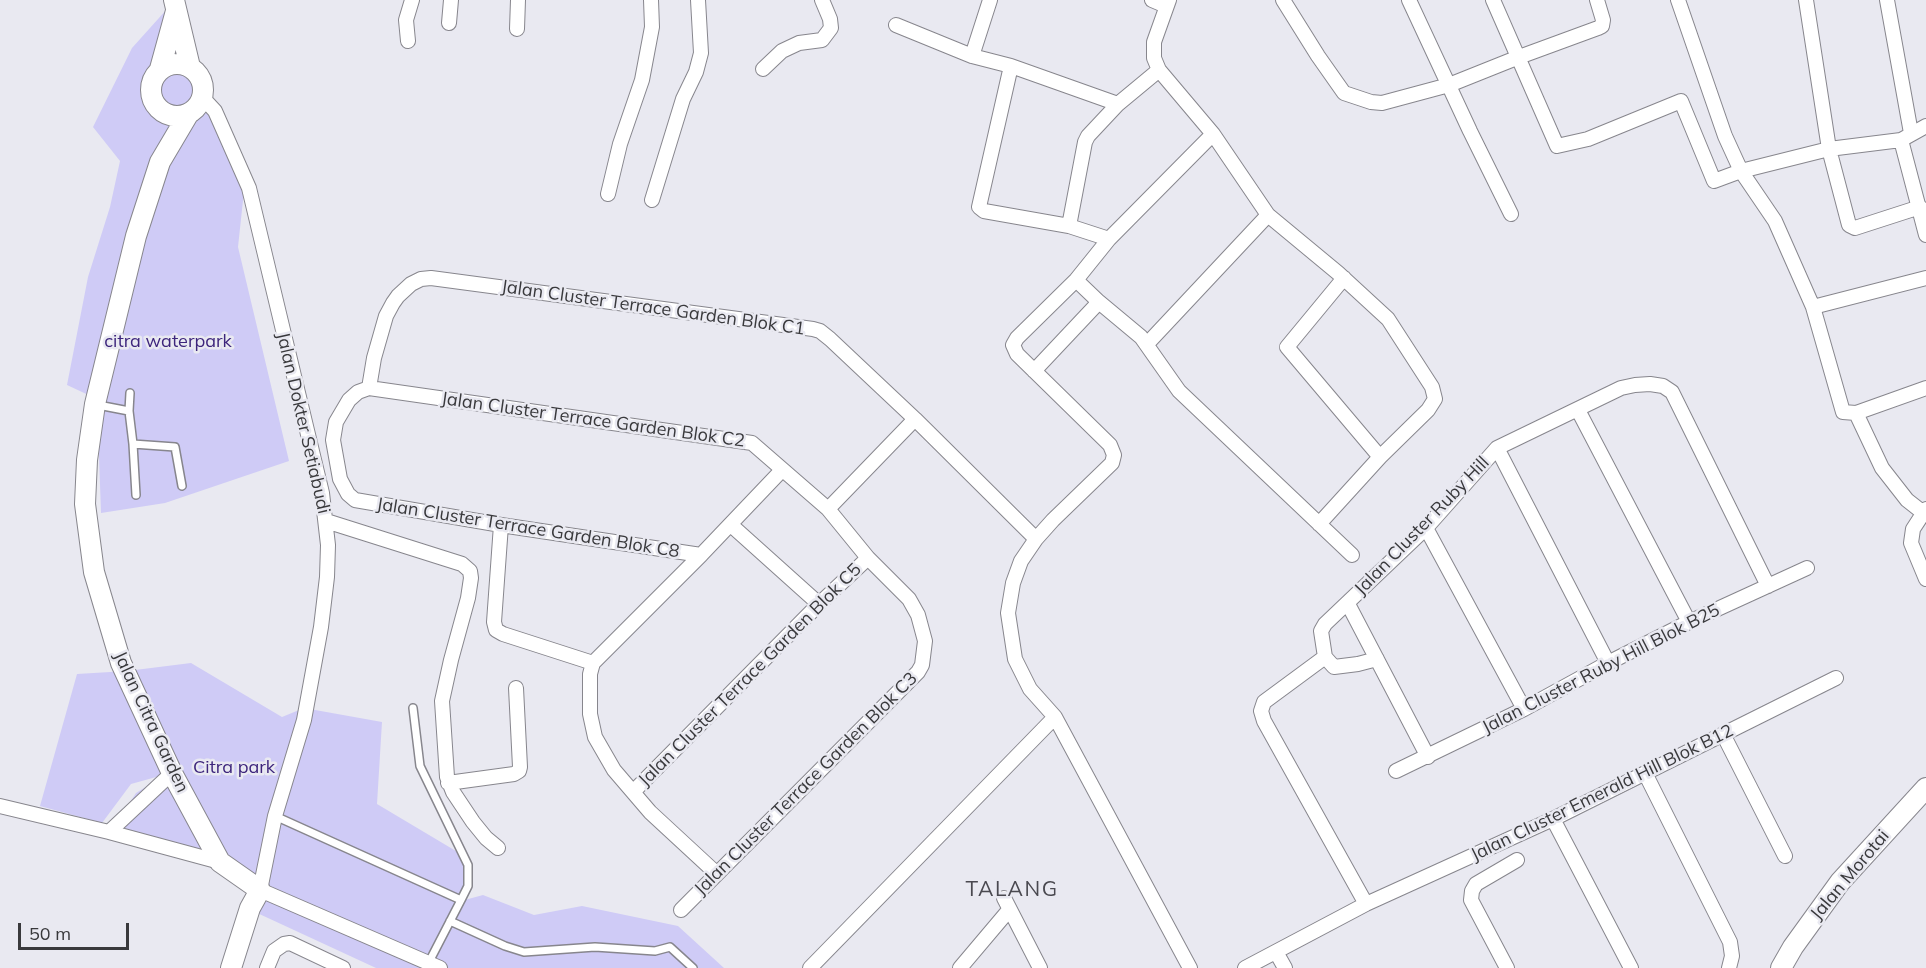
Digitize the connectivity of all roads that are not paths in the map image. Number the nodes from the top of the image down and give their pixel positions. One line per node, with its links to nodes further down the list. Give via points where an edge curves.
1 (412, 0): 22 (street, via 406,20)
2 (451, 0): 19 (street)
3 (518, 0): 21 (street)
4 (651, 0): 41 (street, via 652,27 642,80)
5 (698, 0): 42 (street, via 701,54)
6 (822, 0): 28 (street, via 831,28 822,40 799,43 782,51)
7 (990, 0): 23 (street)
8 (1152, 0): 18 (street)
9 (1283, 0): 30 (street, via 1346,94 1387,103)
10 (1409, 0): 30 (street)
11 (1493, 0): 24 (street)
12 (1613, 0): 16 (street)
13 (1678, 0): 40 (street)
14 (1806, 0): 38 (street)
15 (1887, 0): 37 (street)
16 (1598, 2): 24 (street, via 1603,20 1600,27)
17 (175, 3): 26 (street); 27 (street)
18 (1167, 3): 29 (street, via 1154,42)
19 (449, 23)
20 (896, 25): 23 (street)
21 (517, 29)
22 (408, 41)
23 (972, 56): 25 (street)
24 (1519, 57): 30 (street); 40 (street, via 1557,146 1588,139 1681,101 1714,181)
25 (1011, 66): 32 (street); 46 (street, via 979,204 984,211)
26 (190, 67): 27 (street, via 174,63); 31 (street, via 200,78)
27 (160, 69): 33 (street, via 151,82 151,90)
28 (763, 69)
29 (1159, 70): 32 (street); 36 (street)
30 (1449, 85): 44 (street)
31 (202, 97): 34 (street); 72 (street, Jalan Dokter Setiabudi, via 215,111 249,188)
32 (1118, 104): 46 (street, via 1085,142)
33 (161, 111): 34 (street, via 175,116); 39 (street, Jalan Citra Garden)
34 (189, 113): 39 (street, Jalan Citra Garden)
35 (1926, 126): 37 (street)
36 (1213, 134): 45 (street); 48 (street)
37 (1906, 136): 38 (street); 43 (street)
38 (1829, 149): 40 (street); 43 (street, via 1850,227)
39 (160, 162): 59 (street, Jalan Citra Garden, via 136,236)
40 (1741, 171): 53 (street, via 1775,221)
41 (608, 195)
42 (652, 200)
43 (1920, 207): 47 (street)
44 (1511, 214)
45 (1268, 215): 49 (street); 54 (street)
46 (1069, 226): 48 (street)
47 (1926, 235)
48 (1109, 239): 51 (street)
49 (1344, 278): 66 (street, via 1287,347); 66 (street, via 1388,319 1432,387 1435,399)
50 (1926, 278): 53 (street)
51 (1076, 279): 52 (street); 55 (street, via 1014,342 1015,351)
52 (1098, 302): 54 (street); 55 (street)
53 (1813, 307): 62 (street, via 1842,410 1846,414)
54 (1147, 344): 73 (street, via 1179,391)
55 (1034, 371): 77 (street, via 1110,445 1114,455 1112,463)
56 (369, 388): 63 (street, Jalan Cluster Terrace Garden Blok C1, via 386,316 393,303 411,284 431,278 820,331); 67 (street, Jalan Cluster Terrace Garden Blok C2, via 747,441 758,446); 74 (street, Jalan Cluster Terrace Garden Blok C8, via 349,400 336,422 333,440 340,479 348,494 355,500)
57 (1926, 388): 62 (street)
58 (130, 393): 61 (lane)
59 (95, 404): 61 (lane); 99 (street, Jalan Citra Garden, via 85,504 94,572 121,663)
60 (1578, 410): 65 (street, Jalan Cluster Ruby Hill); 83 (street, Jalan Cluster Ruby Hill, via 1621,388 1650,384 1672,392); 86 (street)
61 (129, 411): 64 (lane)
62 (1856, 413): 71 (street, via 1882,468 1907,500)
63 (915, 419): 70 (street); 77 (street, Jalan Cluster Terrace Garden Blok C1)
64 (134, 444): 68 (lane, via 175,447); 69 (lane)
65 (1497, 448): 76 (street, Jalan Cluster Ruby Hill); 90 (street)
66 (1380, 458): 73 (street)
67 (782, 470): 70 (street, Jalan Cluster Terrace Garden Blok C2); 75 (street)
68 (182, 486)
69 (136, 495)
70 (828, 509): 80 (street, Jalan Cluster Terrace Garden Blok C3)
71 (1925, 512): 82 (street, via 1913,529 1911,543)
72 (326, 521): 101 (street, via 462,564 470,571 468,598 442,701); 105 (street, Jalan Dokter Setiabudi, via 327,577 321,627 304,720)
73 (1319, 524): 79 (street)
74 (501, 525): 78 (street, Jalan Cluster Terrace Garden Blok C8); 89 (street, via 496,630)
75 (731, 525): 78 (street); 84 (street)
76 (1426, 528): 85 (street, Jalan Cluster Ruby Hill); 94 (street)
77 (1036, 539): 95 (street, via 1012,583 1008,612 1020,672)
78 (701, 555): 89 (street)
79 (1352, 555)
80 (868, 558): 84 (street, Jalan Cluster Terrace Garden Blok C5); 112 (street, Jalan Cluster Terrace Garden Blok C3, via 915,608 925,641 922,665)
81 (1807, 568): 83 (street, Jalan Cluster Ruby Hill Blok B25)
82 (1926, 579)
83 (1768, 585): 86 (street, Jalan Cluster Ruby Hill Blok B25)
84 (819, 603): 103 (street, Jalan Cluster Terrace Garden Blok C5)
85 (1348, 604): 87 (street, Jalan Cluster Ruby Hill, via 1321,631); 88 (street)
86 (1689, 622): 90 (street, Jalan Cluster Ruby Hill Blok B25)
87 (1325, 657): 88 (street, via 1337,667); 115 (street, via 1264,702 1261,711)
88 (1377, 659): 97 (street)
89 (593, 663): 103 (street, via 590,714 596,737 614,770)
90 (1608, 663): 94 (street, Jalan Cluster Ruby Hill Blok B25)
91 (1836, 678): 96 (street, Jalan Cluster Emerald Hill Blok B12)
92 (516, 688): 101 (street, via 519,771)
93 (413, 708): 114 (lane, via 420,766 468,865 468,886)
94 (1524, 709): 97 (street, Jalan Cluster Ruby Hill Blok B25)
95 (1055, 717): 124 (street); 127 (street)
96 (1723, 734): 100 (street, Jalan Cluster Emerald Hill Blok B12); 109 (street)
97 (1428, 757): 98 (street, Jalan Cluster Ruby Hill Blok B25)
98 (1396, 771)
99 (172, 773): 107 (street); 111 (street, Jalan Citra Garden)
100 (1645, 773): 106 (street, Jalan Cluster Emerald Hill Blok B12); 132 (street, via 1730,942)
101 (448, 783): 108 (street, via 473,822)
102 (1926, 788): 133 (street, Jalan Morotai, via 1840,882)
103 (633, 792): 112 (street)
104 (0, 806): 107 (street)
105 (275, 816): 113 (street, Jalan Dokter Setiabudi); 114 (lane)
106 (1553, 819): 115 (street, Jalan Cluster Emerald Hill Blok B12); 131 (street)
107 (109, 832): 111 (street)
108 (498, 848)
109 (1785, 856)
110 (1517, 860): 130 (street, via 1476,884 1471,900)
111 (220, 862): 113 (street, Jalan Citra Garden)
112 (716, 873): 116 (street, Jalan Cluster Terrace Garden Blok C3)
113 (260, 890): 119 (street, Jalan Citra Garden); 120 (street, Jalan Dokter Setiabudi)
114 (461, 900): 117 (lane)
115 (1366, 904): 118 (street, Jalan Cluster Emerald Hill Blok B12)
116 (681, 910)
117 (450, 921): 119 (lane); 123 (lane, via 524,952 595,947 655,951 670,947)
118 (1276, 952): 128 (street, Jalan Cluster Emerald Hill Blok B12); 129 (street)
119 (434, 965)
120 (231, 968)
121 (267, 968): 122 (street, via 274,951 290,943)
122 (343, 968)
123 (693, 968)
124 (810, 968)
125 (960, 968): 126 (street, via 1007,904)
126 (1040, 968)
127 (1190, 968)
128 (1245, 968)
129 (1285, 968)
130 (1507, 968)
131 (1631, 968)
132 (1730, 968)
133 (1781, 968)

